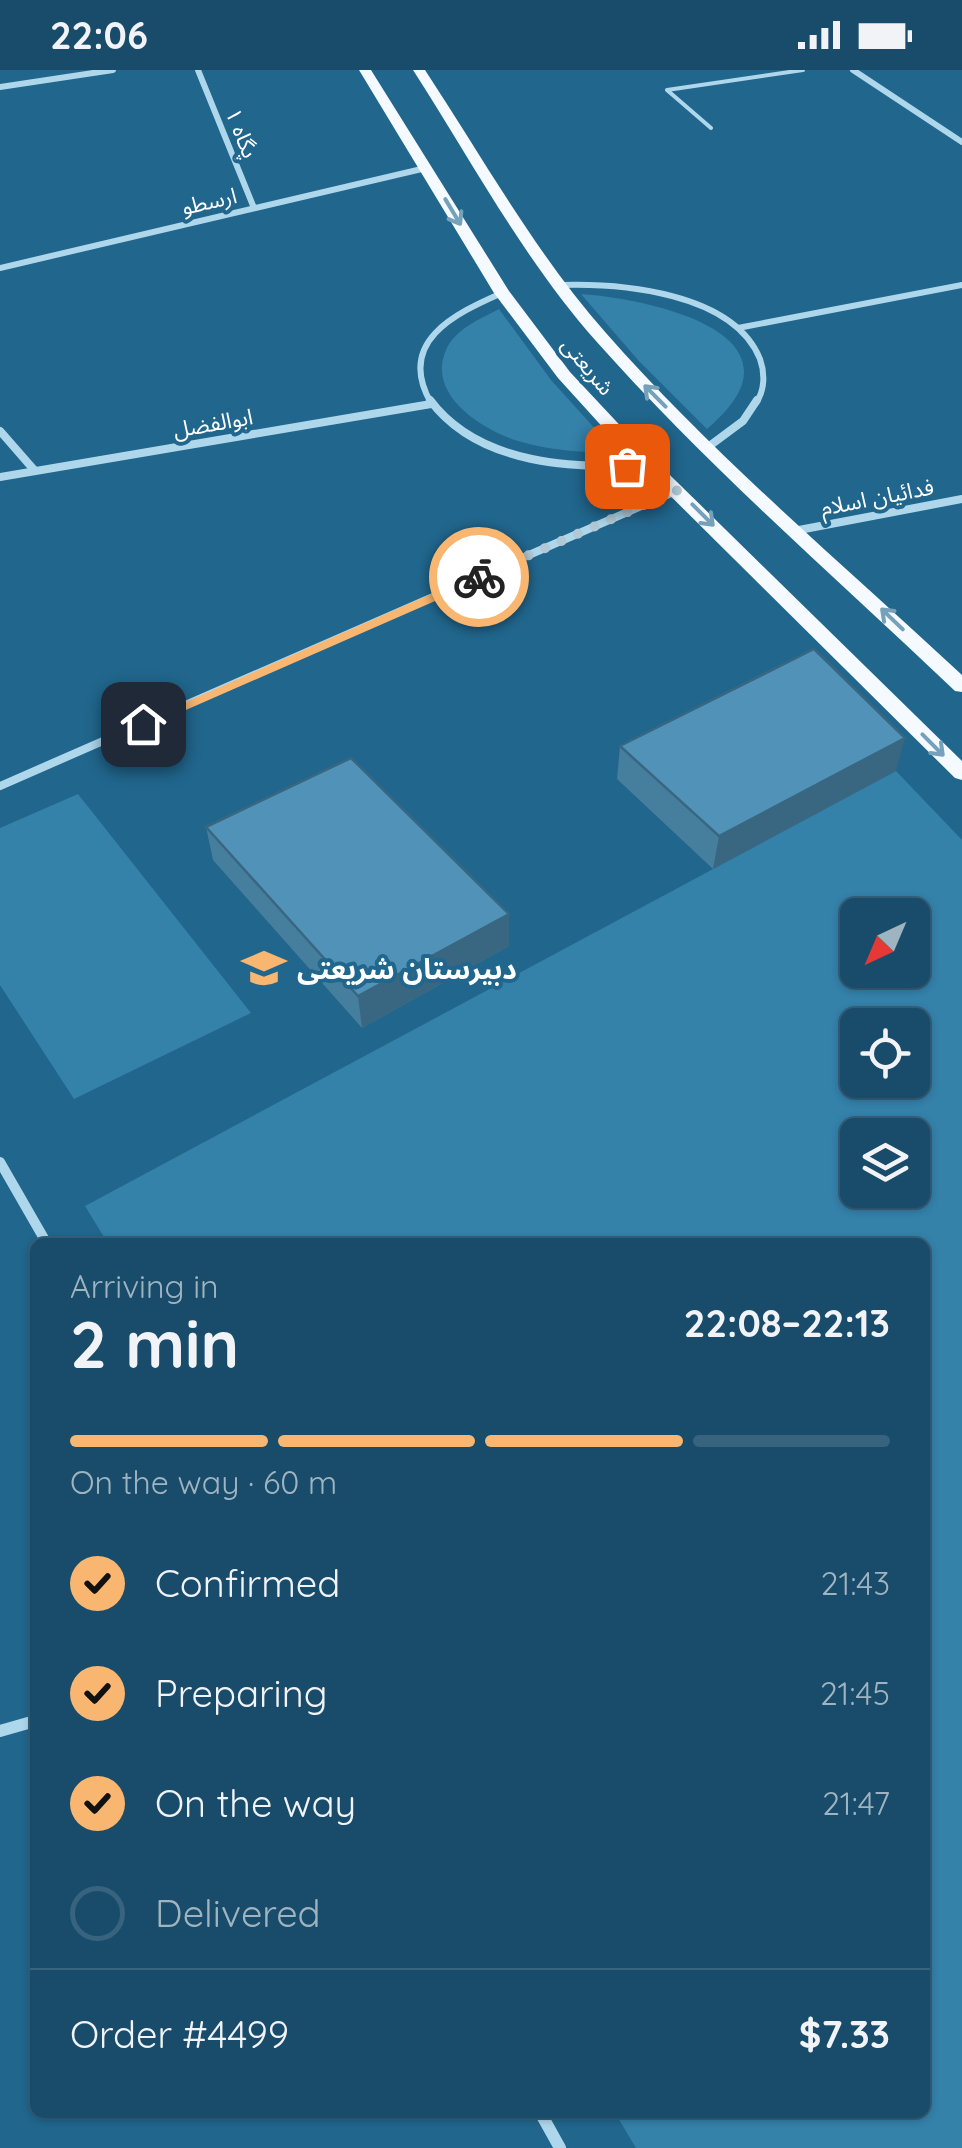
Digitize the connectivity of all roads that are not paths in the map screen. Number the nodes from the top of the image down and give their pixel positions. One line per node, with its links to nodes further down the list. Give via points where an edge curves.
1 (114, 70): 7 (street)
2 (198, 70): 11 (street, پگاه ۱)
3 (365, 70): 10 (main road, شریعتی)
4 (419, 70): 13 (main road, شریعتی)
5 (803, 70): 8 (lane, via 667,90)
6 (853, 70): 9 (street)
7 (0, 87)
8 (712, 128)
9 (962, 142)
10 (426, 168): 11 (street, ارسطو); 15 (main road, شریعتی, one-way to 15)
11 (254, 208): 12 (street, ارسطو)
12 (0, 268)
13 (559, 284): 16 (street, via 643,288 680,298); 19 (main road, شریعتی, one-way to 13, via 625,364)
14 (962, 285): 16 (street)
15 (502, 293): 17 (street, via 441,326 426,344 421,363); 20 (main road, شریعتی, via 564,376)
16 (738, 328): 19 (street, via 766,371 764,396 752,415)
17 (431, 404): 20 (street, via 472,437 530,459); 21 (street, ابوالفضل)
18 (0, 431): 21 (street)
19 (708, 447): 25 (main road, شریعتی)
20 (650, 465): 23 (main road, شریعتی)
21 (35, 471): 22 (street, ابوالفضل)
22 (0, 477)
23 (678, 490): 27 (main road, شریعتی, one-way to 27); 28 (street)
24 (962, 498): 25 (street, فدائیان اسلام)
25 (799, 530): 26 (main road, شریعتی, one-way to 25)
26 (962, 686)
27 (962, 773)
28 (0, 786)
29 (0, 1162): 30 (street)
30 (44, 1238)
31 (30, 1722): 32 (street)
32 (0, 1731)
33 (543, 2118): 34 (street)
34 (560, 2148)

